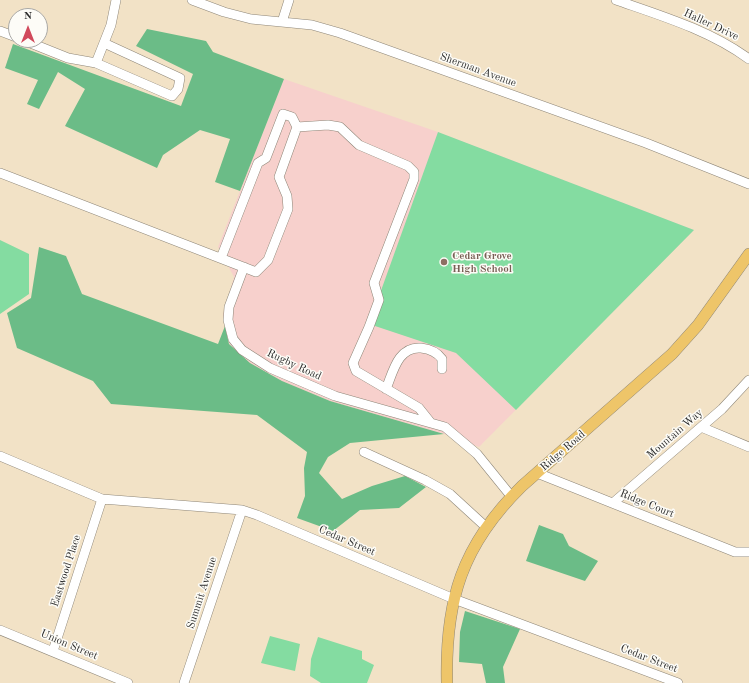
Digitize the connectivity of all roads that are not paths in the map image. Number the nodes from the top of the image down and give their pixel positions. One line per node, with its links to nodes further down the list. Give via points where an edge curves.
1 (116, 0): 6 (street)
2 (192, 0): 5 (street, Sherman Avenue, via 251,19)
3 (289, 0): 5 (street)
4 (616, 0): 8 (street, Haller Drive, via 704,32)
5 (282, 22): 12 (street, Sherman Avenue, via 312,25 340,33)
6 (104, 43): 9 (street); 9 (street, via 180,78 178,89 172,96)
7 (43, 48): 9 (street, via 68,58)
8 (749, 58)
9 (96, 63)
10 (297, 127): 14 (street, via 292,117 283,114 266,158 258,162); 15 (street, via 279,177 287,196 288,209 268,260 256,272); 18 (street, via 340,127 359,145 408,166 414,172 414,179 374,283 379,300 353,363 356,372)
11 (0, 173): 14 (street)
12 (749, 184)
13 (749, 254): 24 (main road, Ridge Road, via 698,325 672,354)
14 (221, 258): 15 (street)
15 (244, 267): 19 (street, Rugby Road, via 229,307 228,320 233,339 242,350 270,368 335,396)
16 (442, 369): 18 (street, via 439,354 426,348 412,348 398,359)
17 (749, 380): 20 (street, Mountain Way, via 736,396)
18 (386, 389): 19 (street, via 419,408)
19 (431, 423): 25 (street, Rugby Road, via 445,427 477,454)
20 (701, 427): 21 (street); 27 (street, Mountain Way)
21 (749, 447)
22 (364, 452): 29 (street, via 426,480 450,494)
23 (0, 456): 26 (street, Cedar Street)
24 (537, 473): 25 (main road, Ridge Road); 27 (street, Ridge Court)
25 (512, 496): 29 (main road, Ridge Road)
26 (102, 499): 28 (street, Cedar Street); 33 (street, Eastwood Place)
27 (613, 503): 30 (street, Ridge Court, via 735,552)
28 (242, 510): 31 (street, Cedar Street); 35 (street, Summit Avenue)
29 (486, 528): 31 (main road, Ridge Road, via 467,562)
30 (749, 552)
31 (454, 599): 36 (main road, Ridge Road, via 447,641); 37 (street, Cedar Street)
32 (0, 630): 33 (street, Union Street)
33 (53, 651): 34 (street, Union Street)
34 (128, 683)
35 (184, 683)
36 (447, 683)
37 (678, 683)

